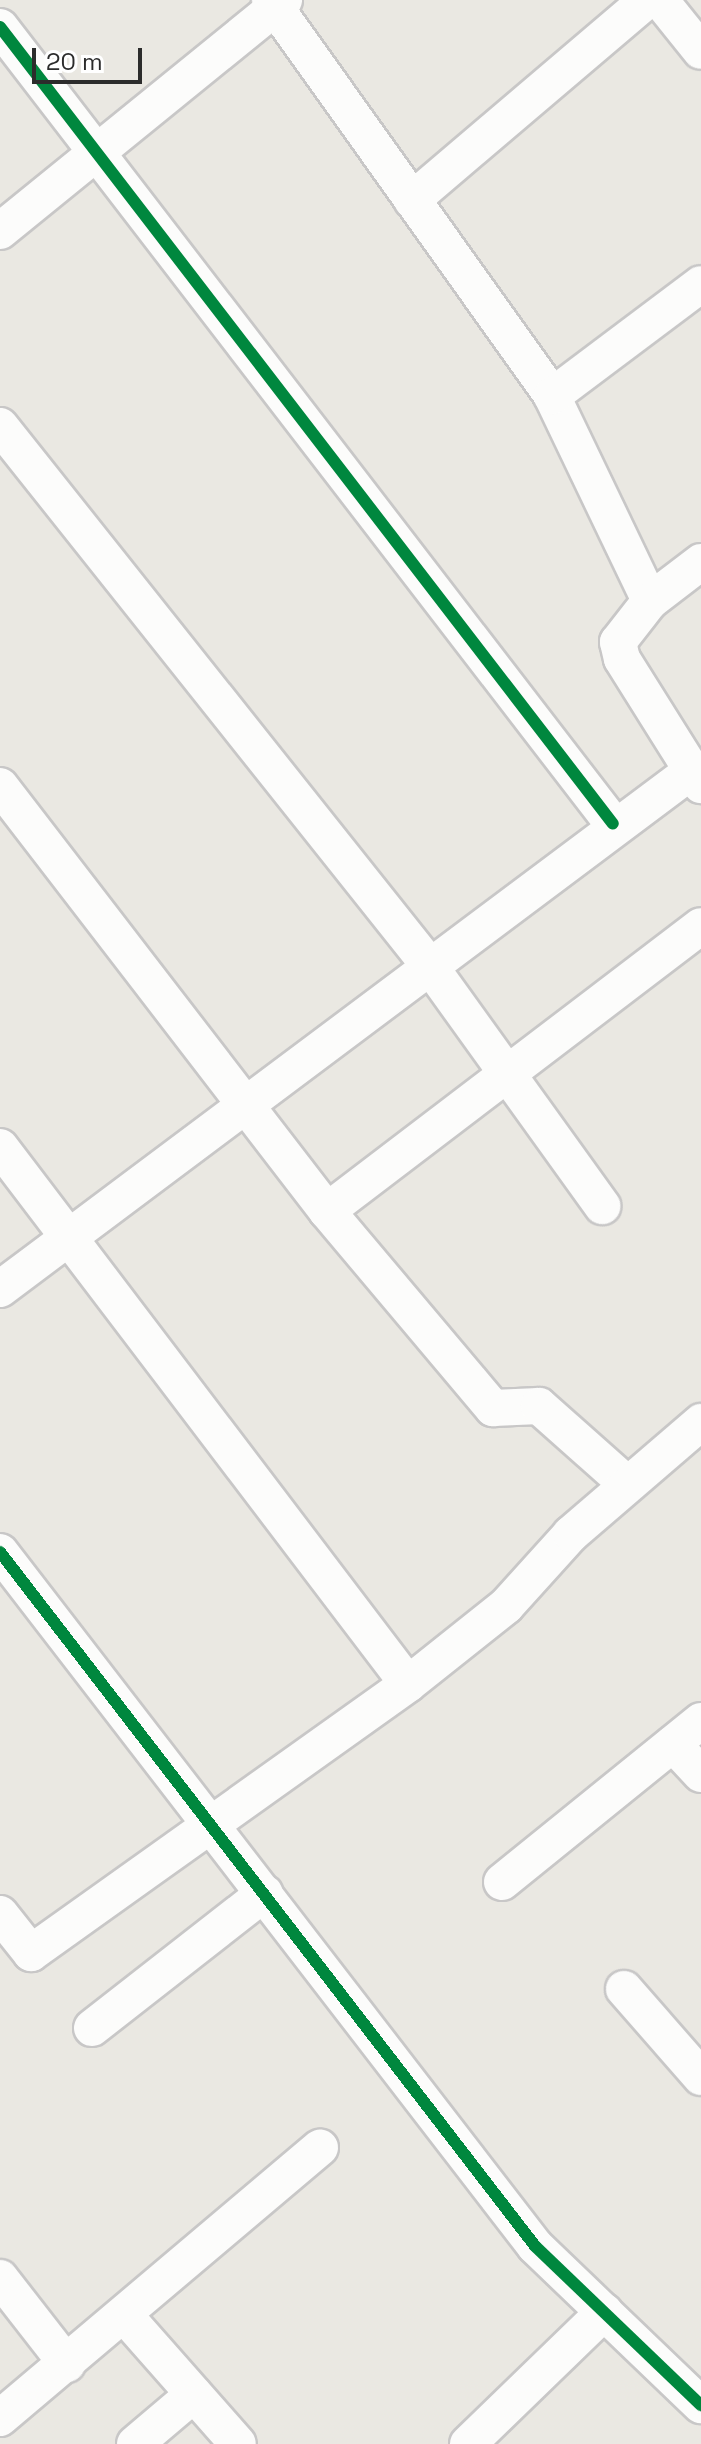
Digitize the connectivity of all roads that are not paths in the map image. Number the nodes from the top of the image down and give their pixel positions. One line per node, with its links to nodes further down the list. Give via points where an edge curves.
1 (647, 0): 7 (street)
2 (660, 0): 5 (street)
3 (276, 2): 6 (street); 7 (street)
4 (0, 27): 6 (street)
5 (701, 51)
6 (93, 155): 8 (street); 16 (street)
7 (412, 200): 10 (street)
8 (0, 231)
9 (701, 284): 10 (street)
10 (552, 396): 13 (street)
11 (0, 426): 18 (street)
12 (701, 562): 13 (street)
13 (650, 601): 14 (street, via 618,642 622,659)
14 (697, 778): 16 (street)
15 (0, 786): 20 (street)
16 (613, 824): 18 (street)
17 (701, 926): 19 (street)
18 (432, 969): 19 (street); 20 (street)
19 (508, 1075): 22 (street); 23 (street)
20 (244, 1105): 23 (street); 24 (street)
21 (0, 1147): 24 (street)
22 (602, 1206)
23 (327, 1211): 27 (street, via 493,1408 539,1406)
24 (69, 1233): 25 (street); 29 (street)
25 (0, 1289)
26 (701, 1422): 27 (street)
27 (627, 1484): 29 (street, via 506,1606)
28 (0, 1552): 33 (street)
29 (408, 1684): 33 (street)
30 (701, 1721): 31 (street)
31 (673, 1744): 32 (street); 34 (street)
32 (701, 1774)
33 (212, 1823): 35 (street); 36 (street, via 31,1953)
34 (502, 1882)
35 (265, 1893): 38 (street); 42 (street, via 535,2246)
36 (0, 1914)
37 (624, 1989): 39 (street)
38 (92, 2028)
39 (701, 2077)
40 (320, 2148): 43 (street)
41 (0, 2278): 44 (street)
42 (604, 2312): 46 (street); 50 (street)
43 (126, 2317): 44 (street); 45 (street)
44 (67, 2364): 47 (street)
45 (194, 2394): 48 (street); 49 (street)
46 (701, 2405)
47 (0, 2418)
48 (135, 2444)
49 (238, 2444)
50 (468, 2444)

